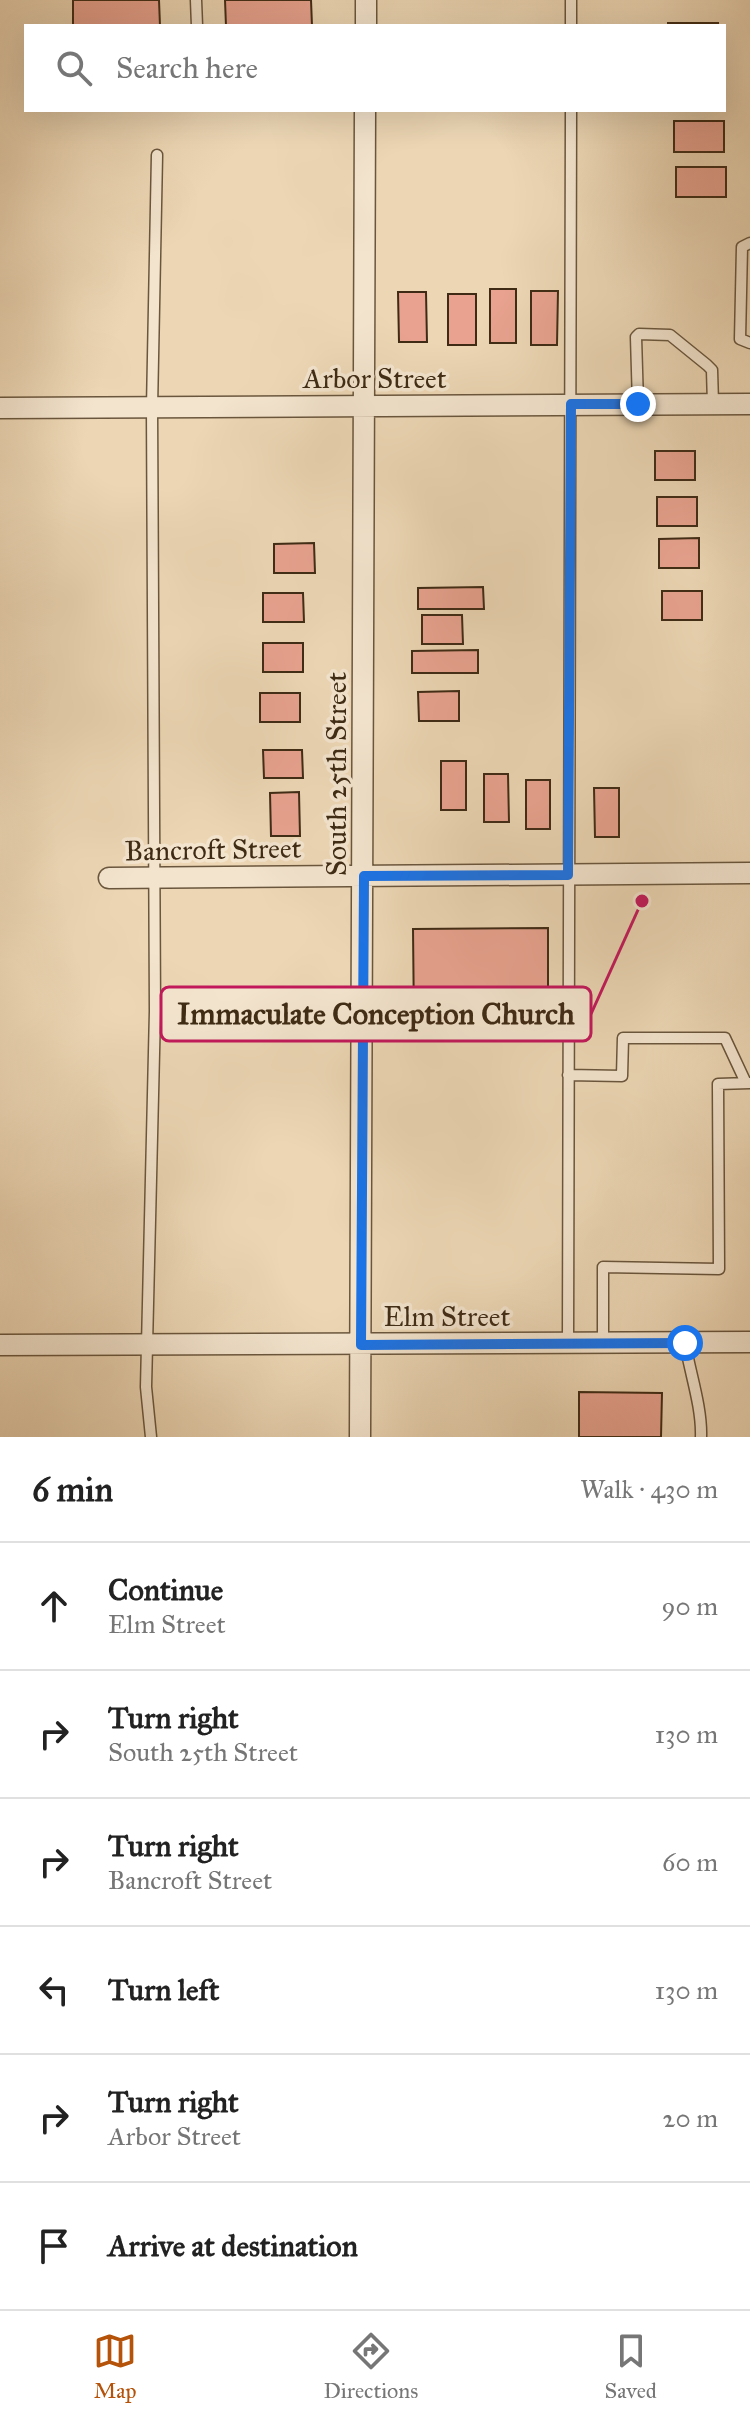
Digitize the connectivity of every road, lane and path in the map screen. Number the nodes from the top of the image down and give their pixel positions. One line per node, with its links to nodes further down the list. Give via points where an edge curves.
1 (196, 0): 4 (lane)
2 (366, 0): 5 (street)
3 (571, 0): 6 (lane)
4 (197, 24)
5 (366, 24)
6 (571, 24)
7 (365, 112): 16 (street, South 25th Street)
8 (571, 112): 12 (lane)
9 (157, 155): 18 (lane)
10 (750, 243): 11 (lane, via 742,247 740,339)
11 (750, 343)
12 (571, 404): 13 (street, Arbor Street); 16 (street, Arbor Street); 20 (lane)
13 (638, 404): 14 (street, Arbor Street); 14 (lane, via 639,334 670,335 707,365 712,370)
14 (713, 404): 15 (street, Arbor Street)
15 (750, 404)
16 (364, 405): 18 (street, Arbor Street); 21 (street, South 25th Street)
17 (0, 408): 18 (street, Arbor Street)
18 (152, 408): 23 (lane)
19 (750, 873): 20 (street, Bancroft Street)
20 (568, 875): 21 (street, Bancroft Street); 24 (lane)
21 (364, 876): 23 (street, Bancroft Street); 32 (street, South 25th Street)
22 (109, 878): 23 (street, Bancroft Street)
23 (152, 878): 31 (lane, via 155,1011)
24 (568, 1075): 25 (lane, via 622,1076 623,1038 725,1038); 27 (lane)
25 (748, 1083): 28 (lane, via 718,1084 719,1269 603,1267)
26 (750, 1342): 29 (street, Elm Street)
27 (568, 1343): 28 (street, Elm Street); 32 (street, Elm Street)
28 (603, 1343): 29 (street, Elm Street)
29 (685, 1343): 35 (lane, via 694,1399 702,1414)
30 (0, 1345): 31 (street, Elm Street)
31 (146, 1345): 32 (street, Elm Street); 33 (lane)
32 (361, 1345): 34 (street, South 25th Street)
33 (151, 1437)
34 (360, 1437)
35 (701, 1437)

